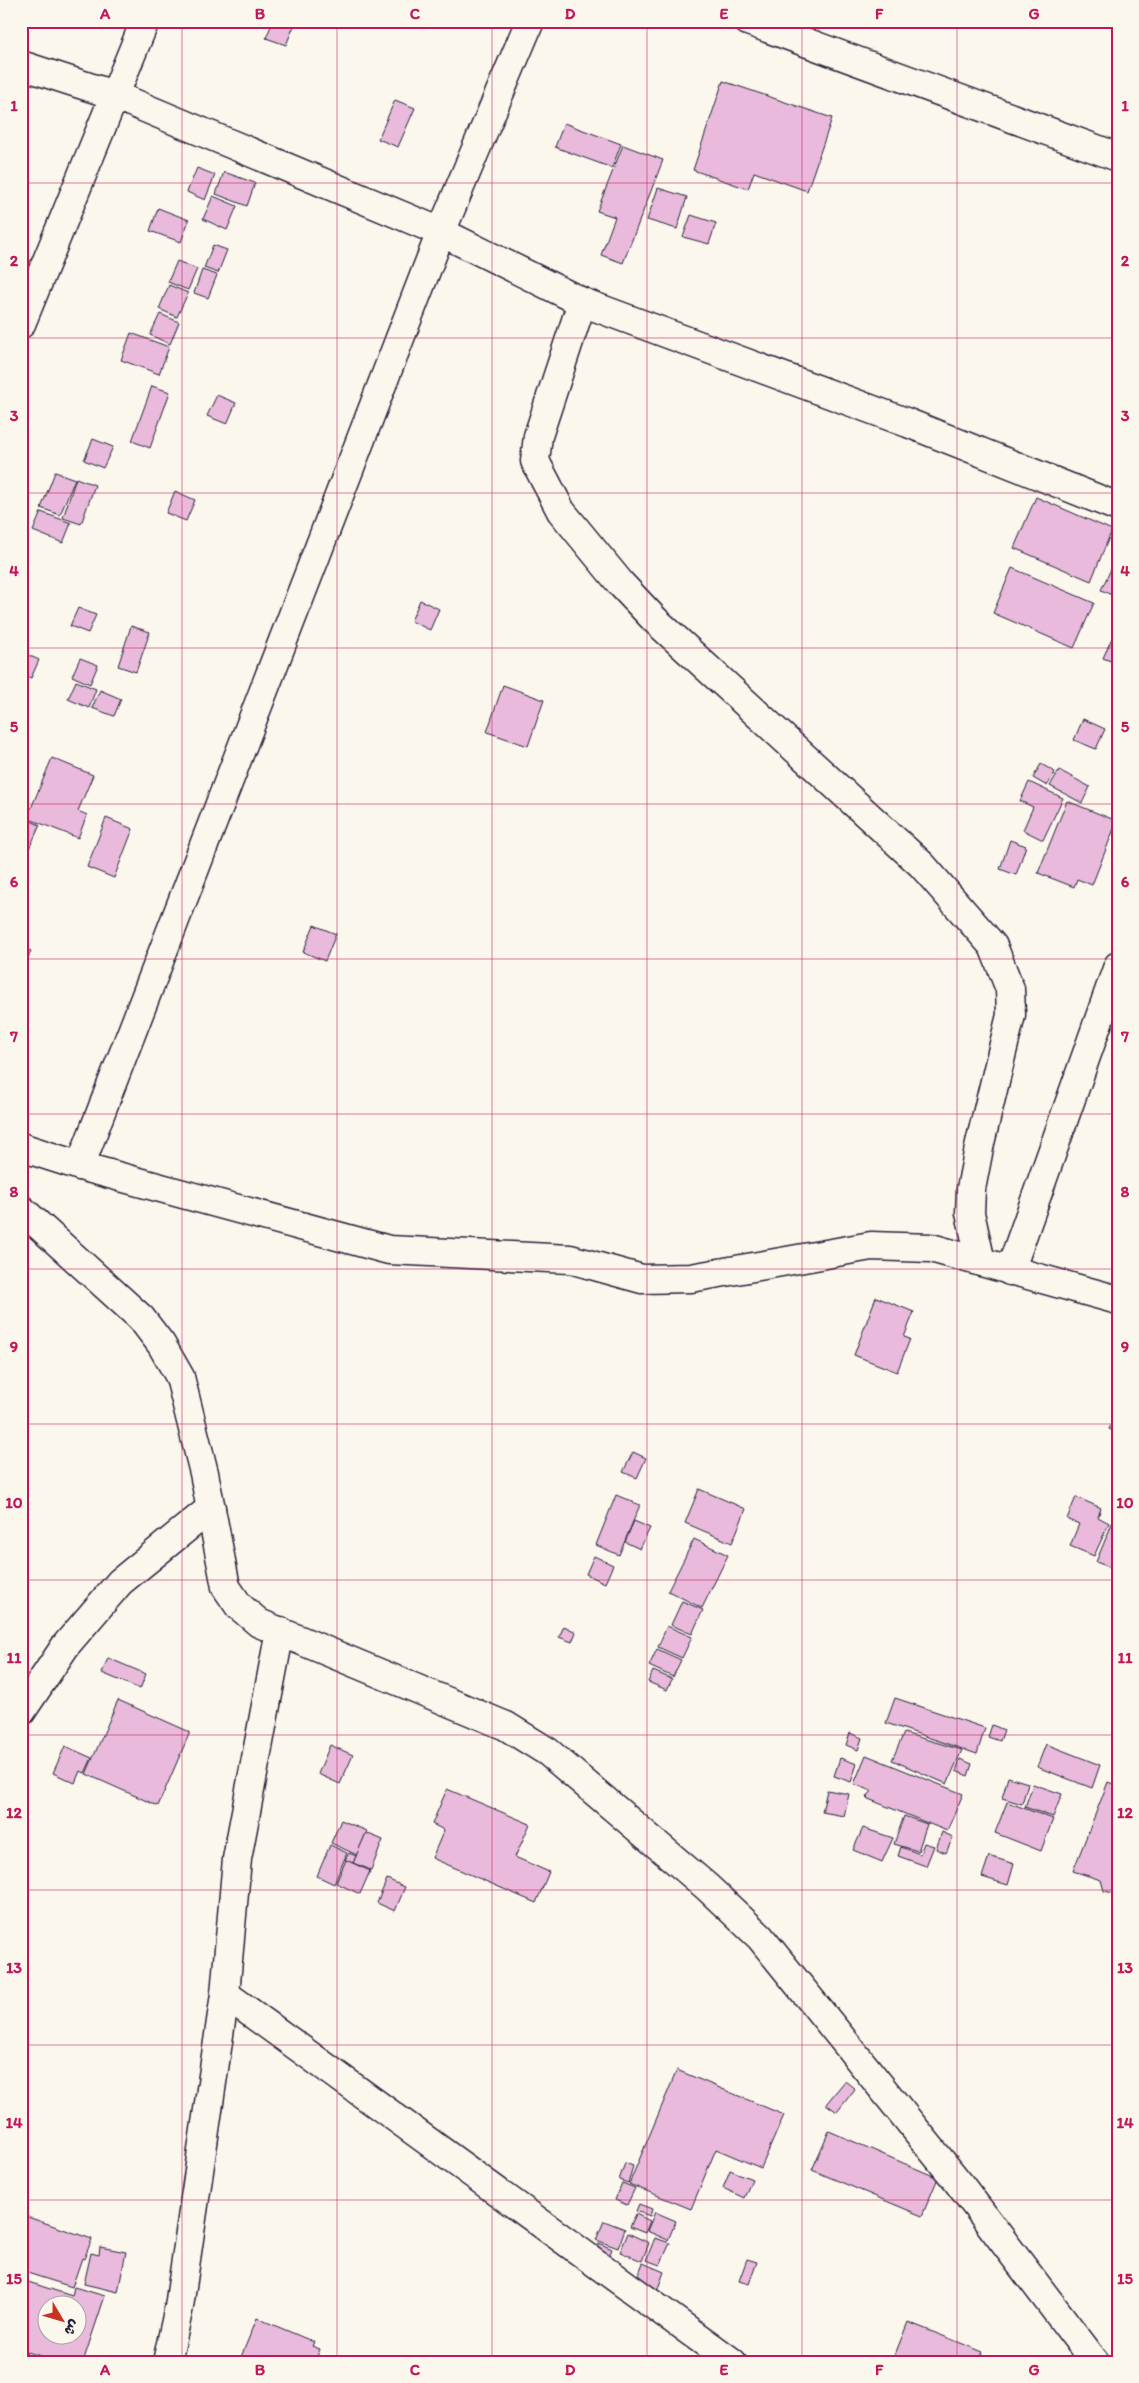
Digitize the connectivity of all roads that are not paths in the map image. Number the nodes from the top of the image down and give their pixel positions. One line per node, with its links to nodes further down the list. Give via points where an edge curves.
1 (145, 21): 5 (street)
2 (530, 21): 7 (street)
3 (748, 21): 6 (street)
4 (21, 65): 5 (street)
5 (114, 95): 7 (street); 9 (street)
6 (1118, 157)
7 (441, 232): 8 (street); 13 (street)
8 (582, 302): 10 (street, via 908,423); 15 (street, via 538,436 535,460 561,511 655,620 922,865 993,946 1010,989 1011,1015 971,1189 970,1213)
9 (21, 324)
10 (1118, 507)
11 (1118, 966): 16 (street)
12 (21, 1146): 13 (street)
13 (80, 1166): 15 (street, via 389,1250 570,1259 642,1278 691,1278 871,1246 931,1248)
14 (21, 1209): 20 (street, via 141,1318 161,1344 180,1377)
15 (981, 1262): 16 (street)
16 (1010, 1271): 17 (street)
17 (1086, 1290): 18 (street); 19 (street)
18 (1118, 1300)
19 (1118, 1317)
20 (211, 1508): 21 (street, via 226,1587 239,1606 259,1623); 22 (street, via 120,1582 66,1645)
21 (280, 1631): 23 (street, via 238,1859); 26 (street, via 506,1726 548,1752 708,1887 760,1938 958,2182)
22 (21, 1712)
23 (225, 1994): 24 (street, via 179,2307); 25 (street)
24 (167, 2362)
25 (732, 2362)
26 (1095, 2362)

